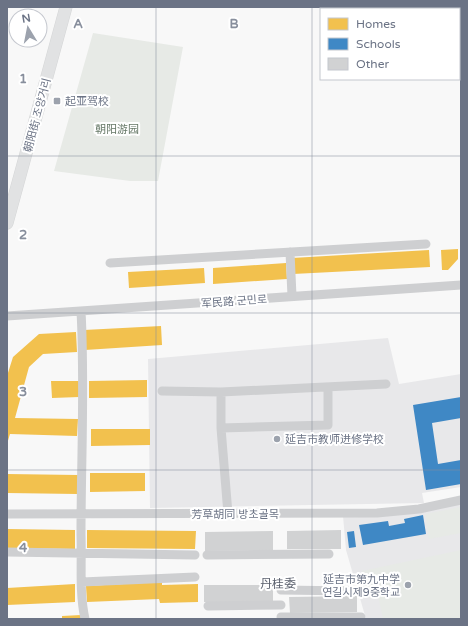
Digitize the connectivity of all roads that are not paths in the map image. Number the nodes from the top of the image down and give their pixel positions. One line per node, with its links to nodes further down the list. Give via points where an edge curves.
1 (66, 7): 2 (main road, 朝阳街 조양거리)
2 (7, 223)
3 (426, 244): 4 (street)
4 (290, 252): 5 (street); 7 (street)
5 (110, 263)
6 (461, 285): 7 (street, 军民路 군민로)
7 (292, 296): 8 (street, 军民路 군민로)
8 (81, 311): 9 (street, 军民路 군민로); 17 (street)
9 (7, 316)
10 (386, 384): 11 (street)
11 (328, 387): 13 (street); 14 (street, via 328,425)
12 (162, 391): 13 (street)
13 (221, 392): 14 (street)
14 (221, 428): 18 (street)
15 (461, 500): 18 (street, 芳草胡同 방초골목, via 418,509 377,513)
16 (7, 514): 17 (street, 芳草胡同 방초골목)
17 (81, 514): 18 (street, 芳草胡同 방초골목); 20 (street)
18 (228, 514)
19 (7, 552): 20 (street)
20 (82, 553): 22 (street); 25 (street)
21 (329, 554): 23 (street)
22 (195, 555)
23 (207, 555)
24 (195, 577): 25 (street)
25 (82, 582): 32 (street)
26 (281, 590): 27 (street)
27 (353, 591)
28 (281, 605): 29 (street)
29 (208, 606)
30 (281, 617): 31 (street)
31 (361, 617)
32 (85, 619)

